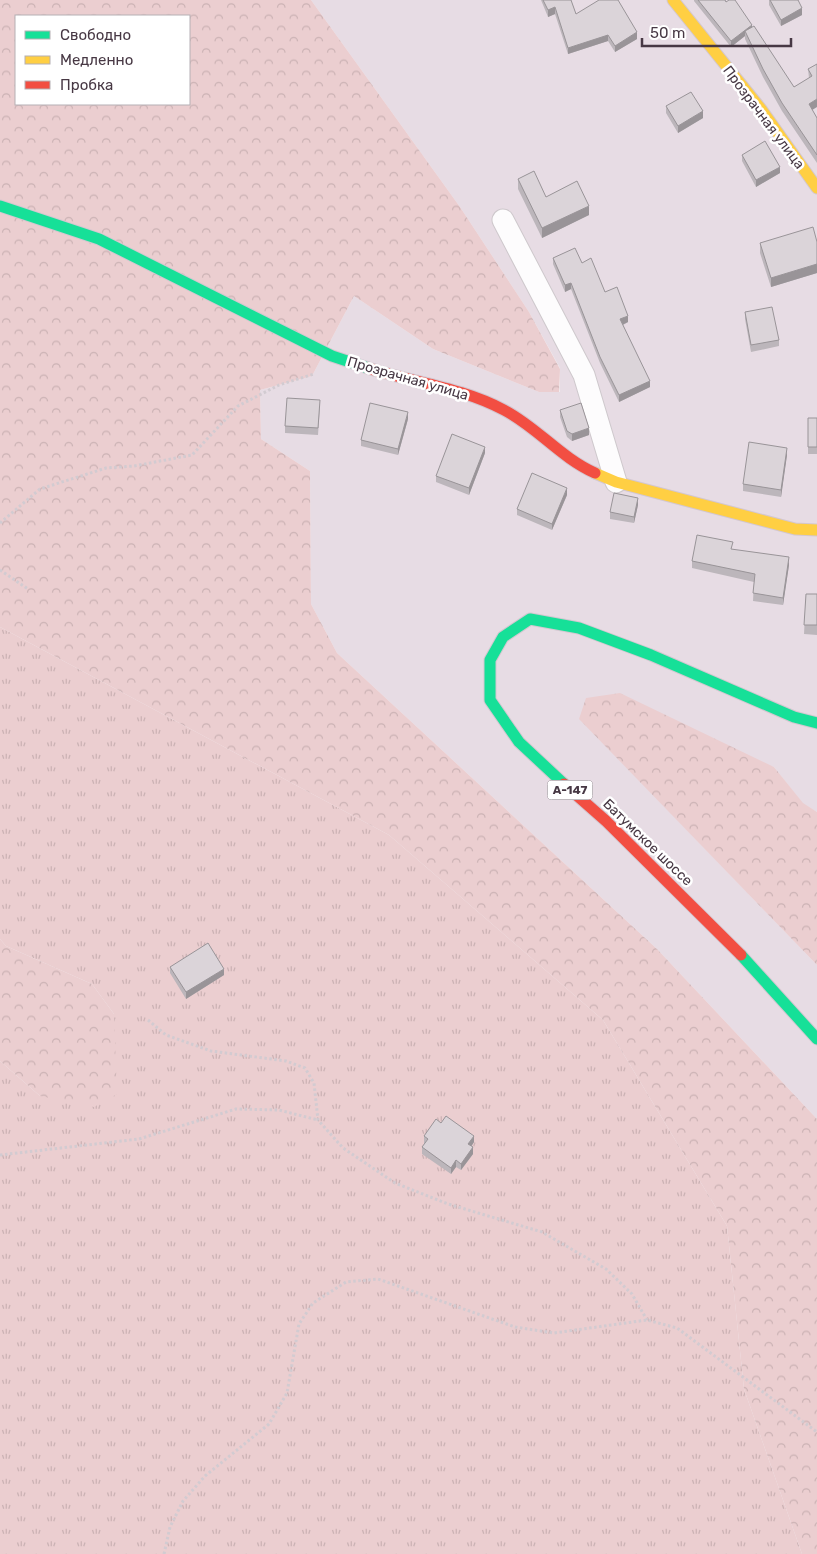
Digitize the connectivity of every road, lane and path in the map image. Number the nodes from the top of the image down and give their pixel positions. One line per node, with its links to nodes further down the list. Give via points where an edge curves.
1 (673, 0): 2 (main road, Прозрачная улица, via 761,109)
2 (817, 188)
3 (0, 206): 5 (main road, Прозрачная улица, via 99,240)
4 (503, 220): 6 (street, via 584,375)
5 (327, 353): 6 (main road, Прозрачная улица, via 392,376 465,392 505,410 564,455); 7 (path, via 320,370 310,377 279,385 238,406 192,455 106,468 40,489)
6 (616, 482): 8 (main road, Прозрачная улица, via 795,529)
7 (0, 523)
8 (817, 530)
9 (0, 570): 10 (path)
10 (28, 589)
11 (817, 723): 13 (main road, Батумское шоссе / А-147, via 794,717 650,654 579,628 530,619 503,637 490,660 490,700 519,742 677,890)
12 (148, 1020): 14 (path, via 166,1035 211,1051 286,1061 305,1068 314,1083)
13 (817, 1039)
14 (318, 1120): 15 (path, via 279,1110 236,1109 139,1139); 16 (path, via 344,1148 395,1183 448,1204 542,1232 606,1269 632,1294)
15 (0, 1156)
16 (647, 1320): 17 (path, via 677,1328); 18 (path, via 554,1333 515,1327 378,1280 346,1282 312,1302 299,1324 287,1394 274,1417 242,1448 205,1476 183,1500 170,1527)
17 (817, 1432)
18 (164, 1554)

